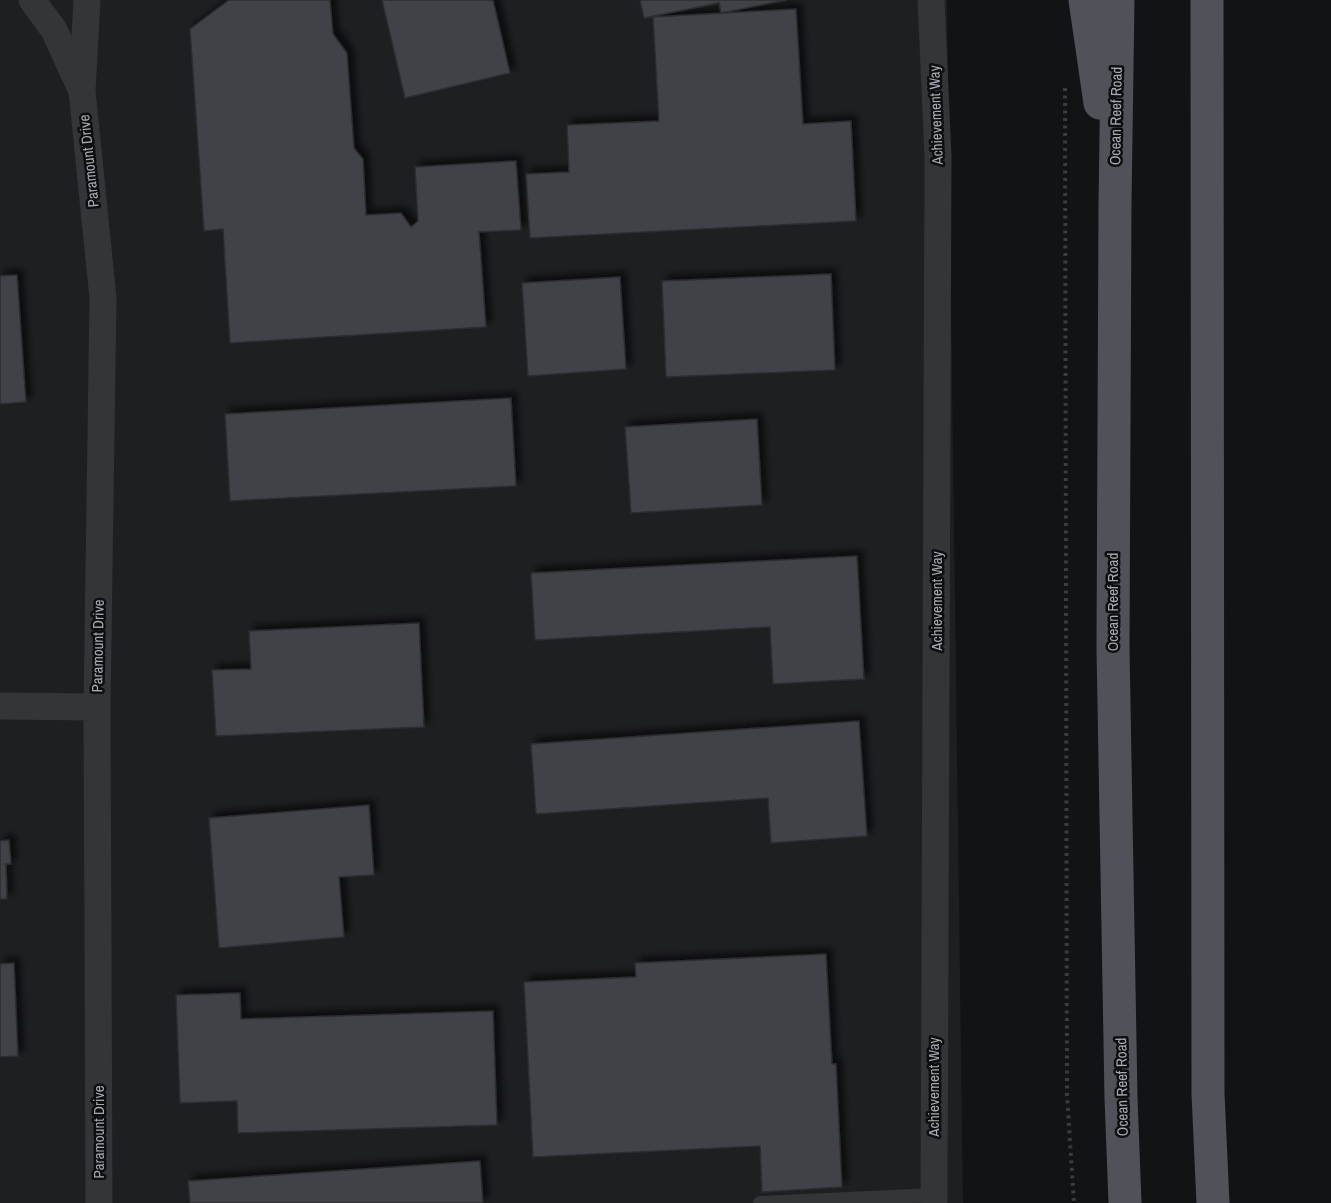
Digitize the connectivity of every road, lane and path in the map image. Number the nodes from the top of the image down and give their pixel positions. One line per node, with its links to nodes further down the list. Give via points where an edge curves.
1 (32, 0): 8 (street, Paramount Drive, via 54,30)
2 (87, 0): 8 (street, Paramount Drive)
3 (931, 0): 12 (street, Achievement Way, via 938,156)
4 (1085, 0): 9 (main road)
5 (1118, 0): 9 (main road, Ocean Reef Road)
6 (1207, 0): 17 (main road, via 1208,1094)
7 (1065, 83): 15 (path, via 1067,1095)
8 (82, 91): 11 (street, Paramount Drive, via 103,298)
9 (1115, 203): 16 (main road, Ocean Reef Road, via 1113,648)
10 (0, 706): 11 (street)
11 (97, 708): 13 (street, Paramount Drive)
12 (934, 1199): 14 (lane)
13 (99, 1203)
14 (760, 1203)
15 (1074, 1203)
16 (1125, 1203)
17 (1213, 1203)

